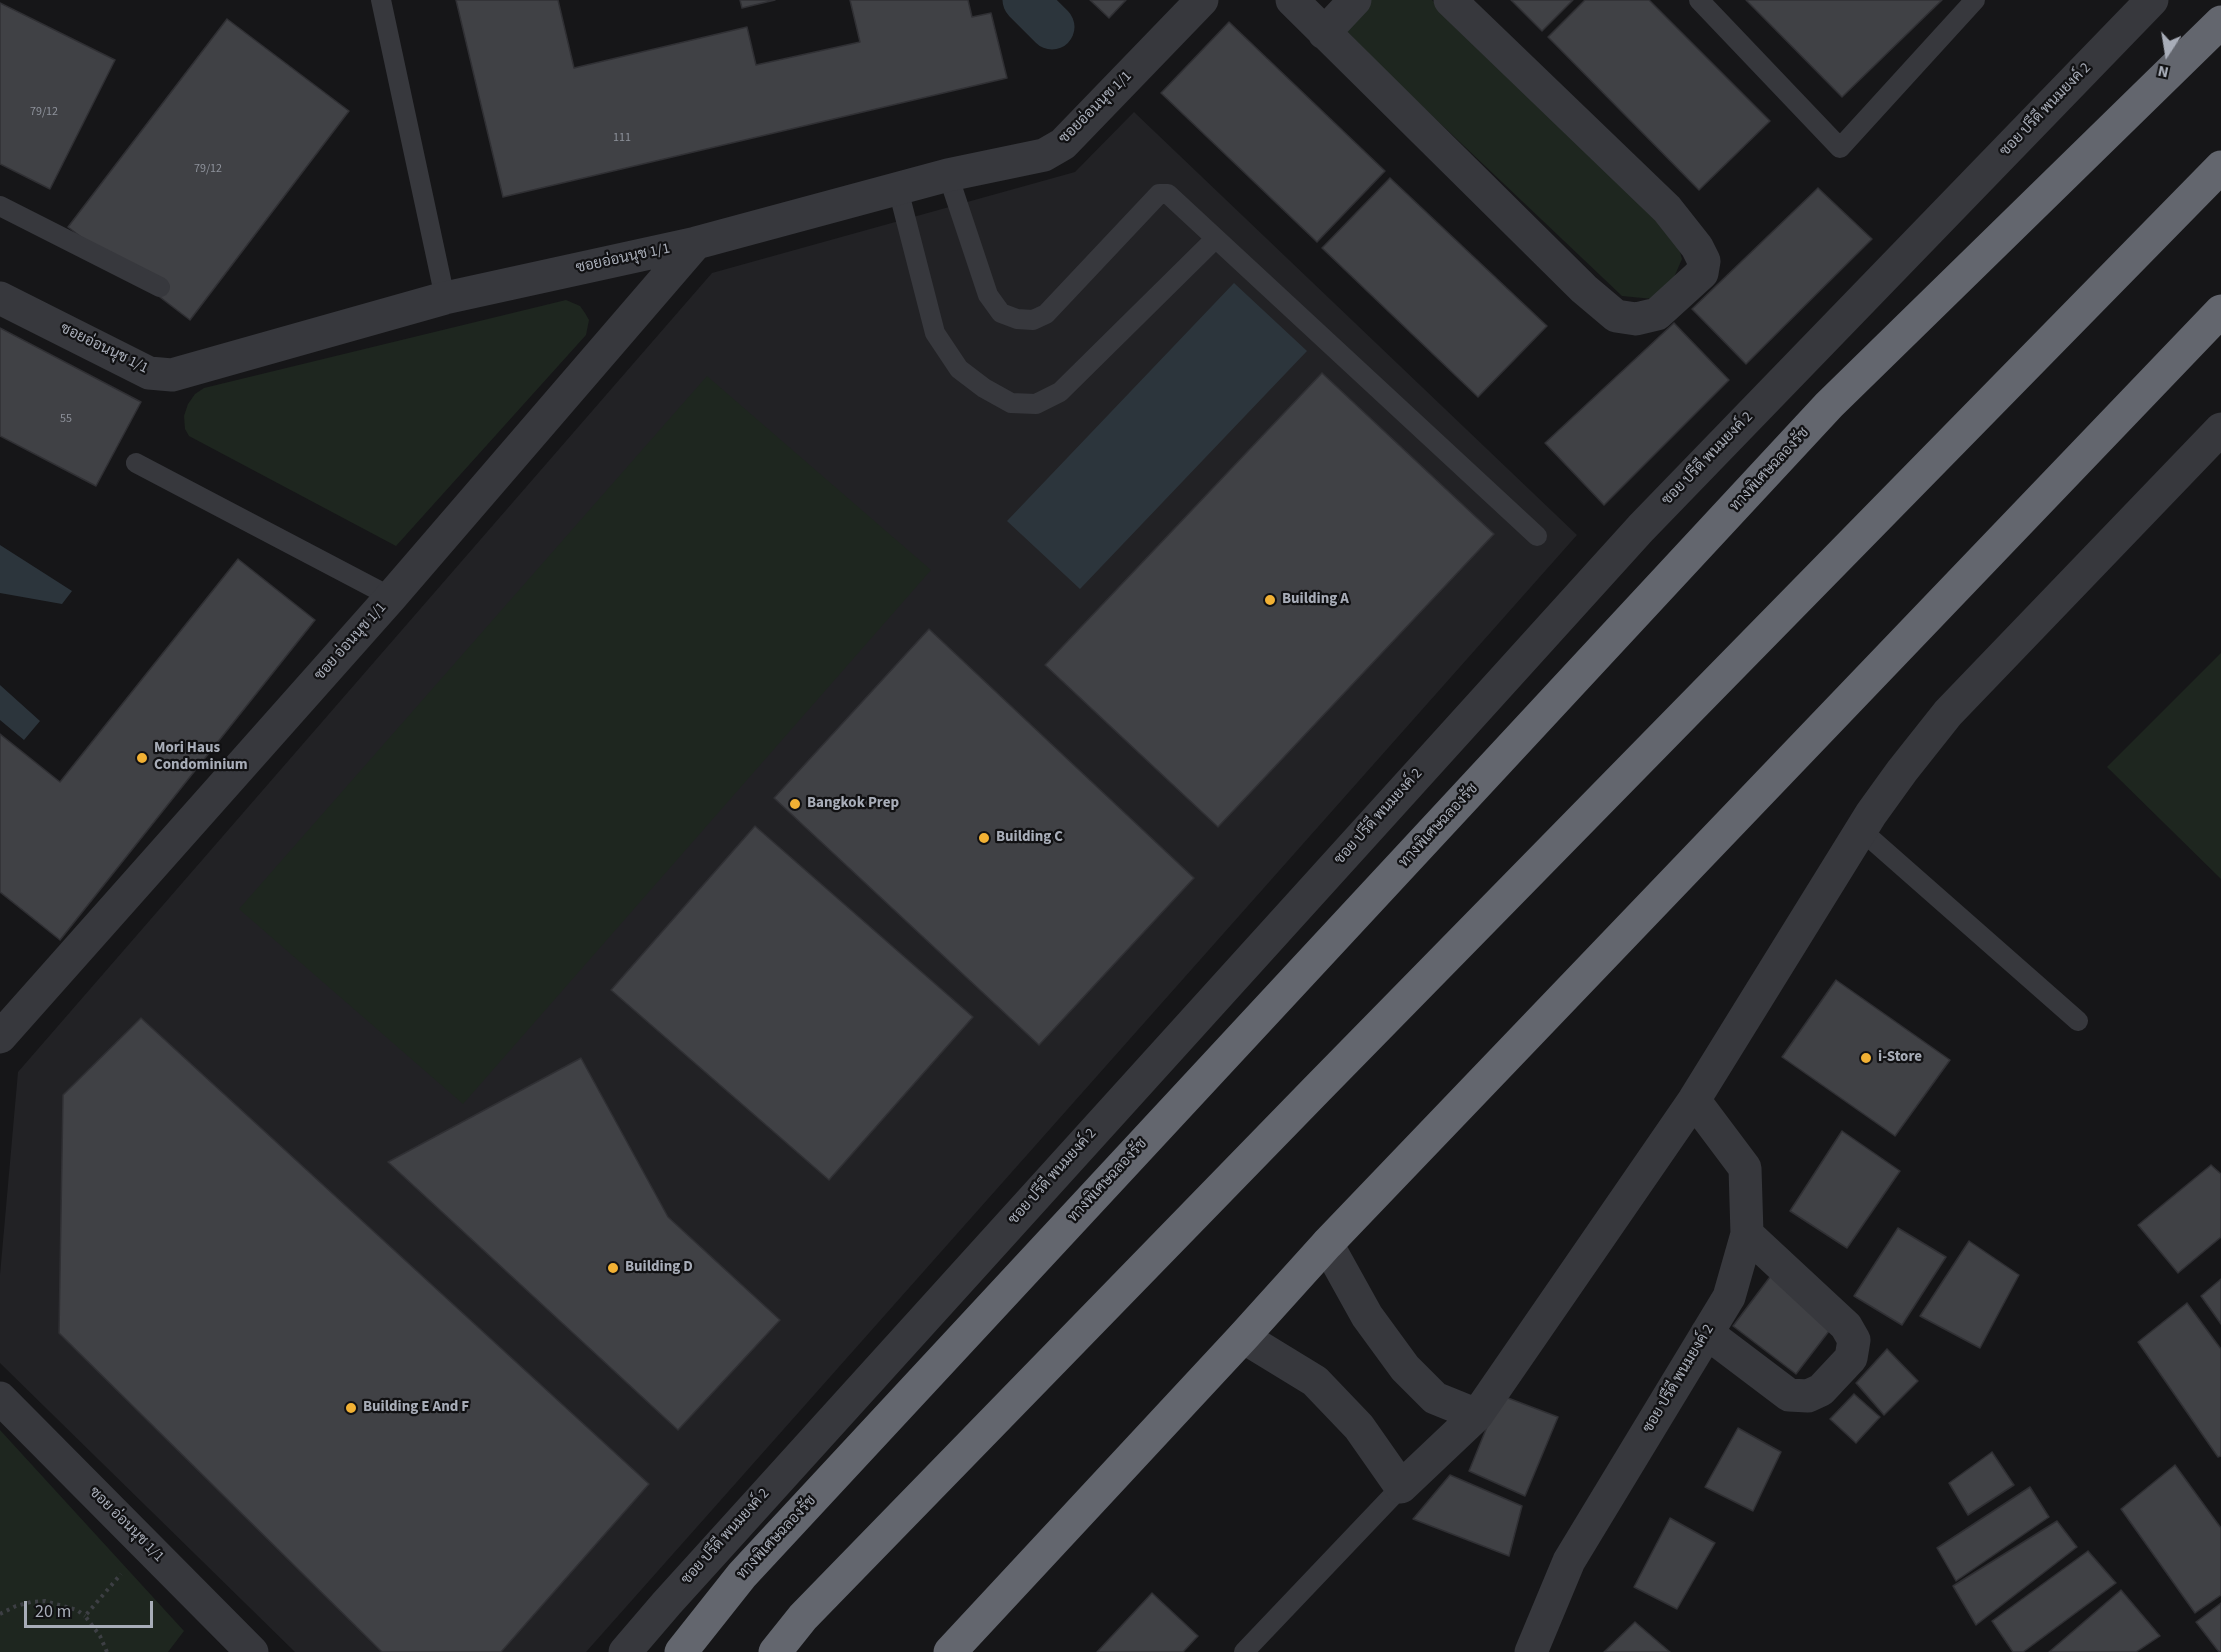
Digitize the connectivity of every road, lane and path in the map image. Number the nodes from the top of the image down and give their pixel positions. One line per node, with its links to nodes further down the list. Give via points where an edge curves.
1 (381, 0): 19 (lane)
2 (1202, 0): 12 (street, ซอยอ่อนนุช 1/1, via 1063,144 1044,155)
3 (1292, 0): 10 (street)
4 (1355, 0): 10 (street)
5 (1450, 0): 10 (street, via 1667,209 1697,247 1704,261 1702,273 1657,314 1636,319 1616,316)
6 (1699, 0): 7 (lane, via 1840,148)
7 (1975, 0)
8 (2152, 0): 41 (street, ซอย ปรีดี พนมยงค์ 2, via 1641,528)
9 (2221, 22): 42 (highway, ทางพิเศษฉลองรัช, via 1829,405 742,1575)
10 (1324, 33)
11 (2221, 166): 43 (highway, via 1276,1130 803,1617)
12 (948, 175): 13 (street, ซอยอ่อนนุช 1/1); 15 (lane, via 988,295 1002,313 1017,320 1033,320 1046,314 1158,194 1168,194)
13 (898, 189): 15 (lane, via 935,333 959,369 1011,403 1036,404 1060,392); 16 (street, ซอยอ่อนนุช 1/1)
14 (0, 206): 17 (lane)
15 (1215, 238): 23 (lane)
16 (696, 243): 19 (street, ซอยอ่อนนุช 1/1); 24 (street, ซอย อ่อนนุช 1/1)
17 (160, 287)
18 (0, 298): 19 (street, ซอยอ่อนนุช 1/1, via 149,373 172,375)
19 (446, 298)
20 (2221, 311): 30 (highway)
21 (2221, 429): 25 (street, via 1948,713)
22 (136, 463): 24 (lane)
23 (1537, 536)
24 (391, 597): 27 (street, ซอย อ่อนนุช 1/1)
25 (1861, 830): 26 (lane); 28 (street)
26 (2078, 1022)
27 (0, 1036)
28 (1694, 1100): 29 (street, ซอย ปรีดี พนมยงค์ 2, via 1745,1168); 34 (street)
29 (1747, 1234): 31 (street, ซอย ปรีดี พนมยงค์ 2, via 1729,1297); 31 (street, via 1846,1326 1854,1340 1851,1358 1821,1390 1808,1396 1789,1395)
30 (1327, 1244): 32 (highway); 34 (street, via 1368,1316 1405,1368 1435,1398)
31 (1707, 1333): 46 (street, ซอย ปรีดี พนมยงค์ 2, via 1569,1561)
32 (1243, 1337): 35 (street, via 1315,1381 1359,1427); 44 (highway)
33 (0, 1398): 36 (street, ซอย อ่อนนุช 1/1)
34 (1477, 1415): 35 (street)
35 (1401, 1487): 45 (lane)
36 (146, 1545): 38 (path); 39 (street, ซอย อ่อนนุช 1/1)
37 (0, 1614): 38 (path, via 16,1606 45,1601)
38 (85, 1616): 40 (path)
39 (250, 1651)
40 (107, 1652)
41 (625, 1652)
42 (681, 1652)
43 (775, 1652)
44 (950, 1652)
45 (1244, 1652)
46 (1531, 1652)

